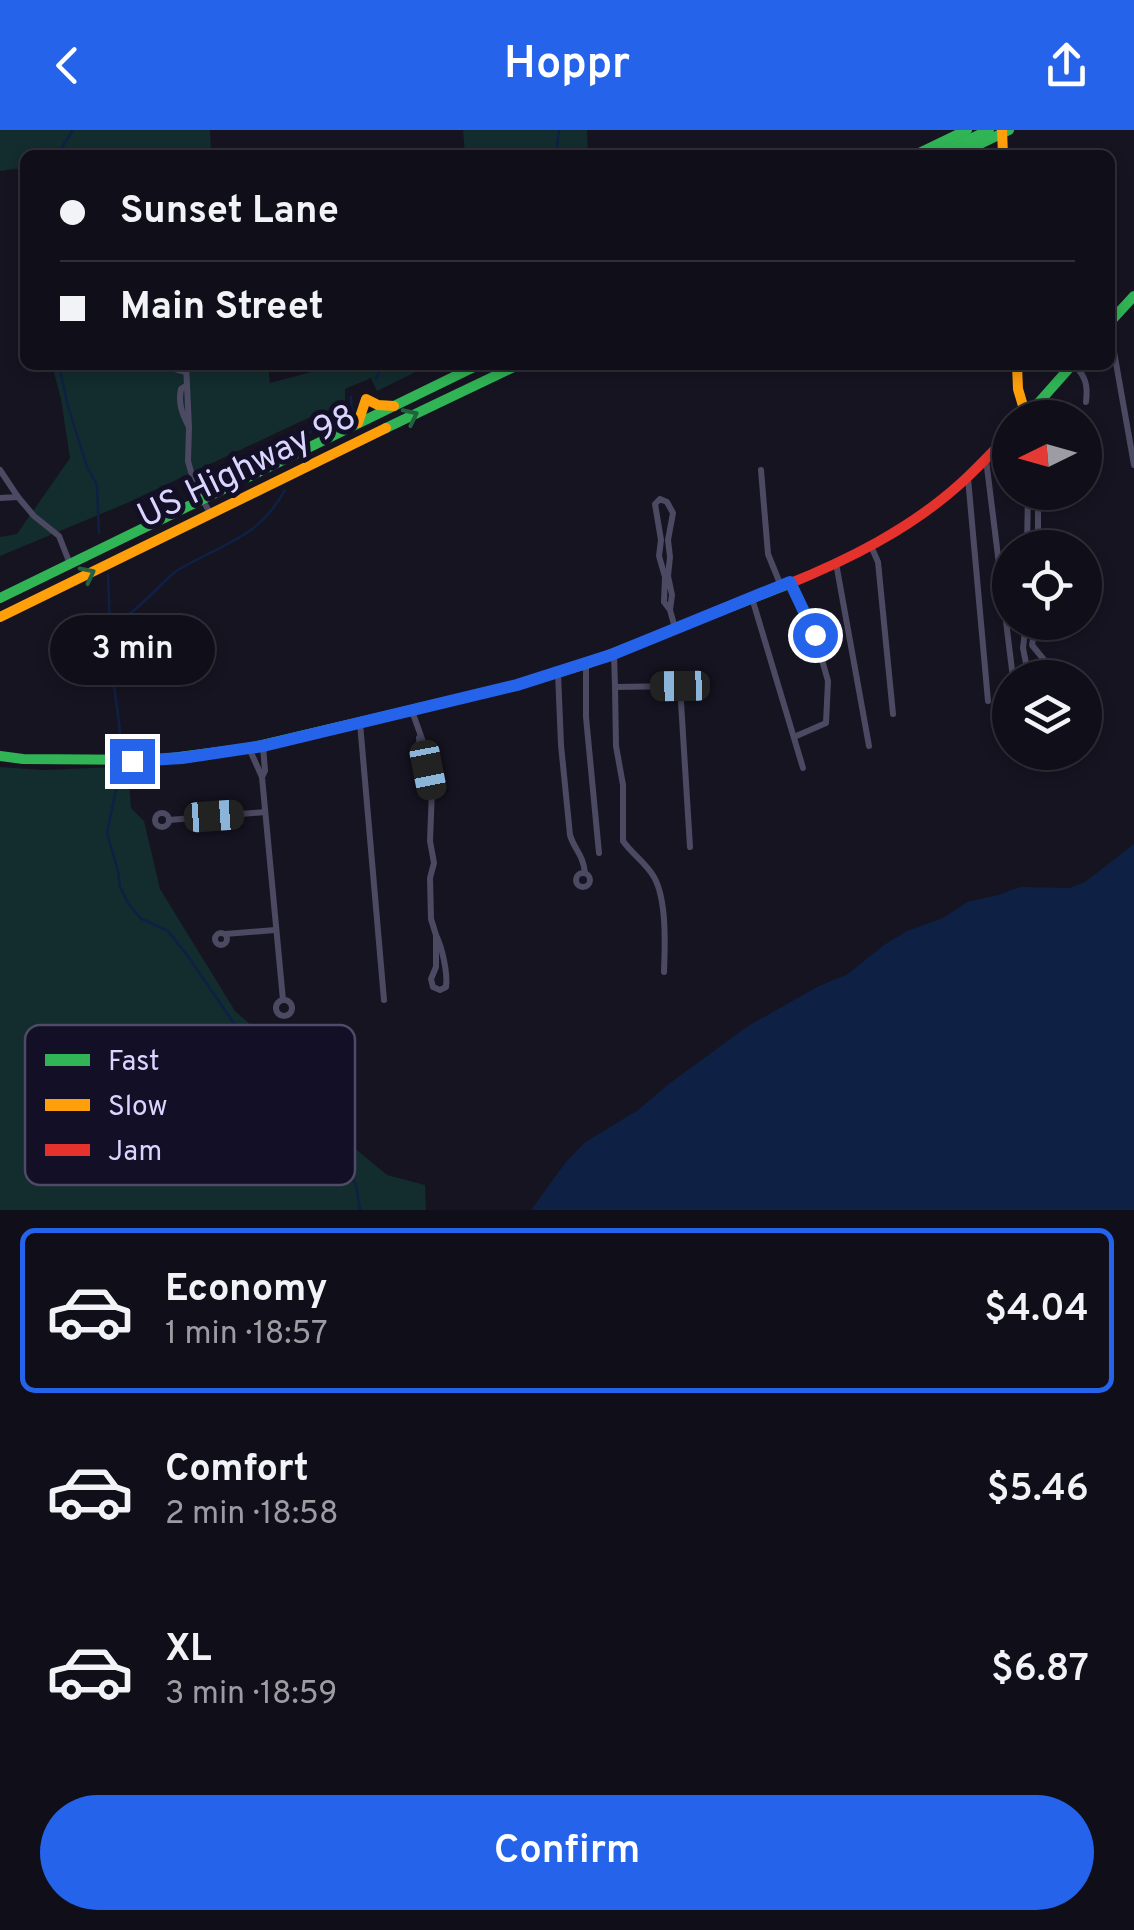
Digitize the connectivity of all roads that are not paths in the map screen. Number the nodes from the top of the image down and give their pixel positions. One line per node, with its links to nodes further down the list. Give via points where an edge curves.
1 (989, 130): 5 (main road)
2 (1004, 131): 6 (main road)
3 (961, 132): 4 (main road)
4 (925, 150)
5 (947, 150)
6 (968, 150)
7 (1134, 296): 8 (main road)
8 (1115, 316)
9 (1115, 339): 23 (street)
10 (186, 370): 29 (street, via 188,461)
11 (468, 370): 19 (main road, US Highway 98)
12 (508, 370): 30 (main road, US Highway 98, one-way to 12)
13 (1016, 370): 16 (main road)
14 (1070, 370): 17 (main road)
15 (1079, 370): 18 (street, via 1086,378)
16 (1023, 400)
17 (1043, 400)
18 (1086, 400)
19 (396, 406): 20 (main road, US Highway 98); 20 (main road, via 366,399)
20 (357, 425): 29 (main road, US Highway 98)
21 (992, 453): 22 (main road)
22 (986, 459): 26 (main road); 43 (street)
23 (1134, 466)
24 (0, 470): 27 (street)
25 (762, 470): 36 (street, via 768,554)
26 (968, 476): 32 (main road); 47 (street)
27 (18, 496): 28 (street); 34 (street, via 58,536)
28 (0, 498)
29 (202, 498): 30 (street); 34 (main road, US Highway 98)
30 (210, 513): 37 (main road, US Highway 98, one-way to 30)
31 (664, 540): 31 (street, via 673,513 660,499 656,504); 41 (street, via 658,556)
32 (871, 546): 33 (main road); 49 (street)
33 (836, 562): 36 (main road); 53 (street)
34 (70, 564): 35 (main road, US Highway 98)
35 (40, 578): 37 (street); 38 (main road, US Highway 98)
36 (786, 584): 39 (main road); 51 (street, via 815,635 828,681 826,723)
37 (47, 594): 40 (main road, US Highway 98)
38 (0, 598)
39 (752, 598): 41 (main road); 51 (street)
40 (0, 617)
41 (675, 628): 42 (main road)
42 (614, 654): 44 (main road); 46 (street)
43 (1011, 660)
44 (586, 664): 45 (main road); 61 (street)
45 (558, 672): 48 (main road); 62 (street, via 570,835)
46 (615, 687): 60 (street, via 680,686); 66 (street, via 623,841 658,885)
47 (988, 701)
48 (412, 711): 50 (main road); 65 (street, via 432,790)
49 (893, 714)
50 (360, 723): 52 (main road); 68 (street)
51 (794, 738): 56 (street)
52 (263, 746): 54 (main road); 57 (street)
53 (870, 746)
54 (248, 748): 55 (main road, via 156,760); 57 (street)
55 (0, 756)
56 (803, 768)
57 (262, 777): 58 (street)
58 (265, 812): 59 (street); 63 (street)
59 (169, 820)
60 (690, 847)
61 (599, 853)
62 (585, 873)
63 (275, 930): 64 (street); 67 (street)
64 (225, 934)
65 (436, 935): 65 (street, via 430,979 440,990 448,980)
66 (664, 972)
67 (284, 1000)
68 (384, 1000)

